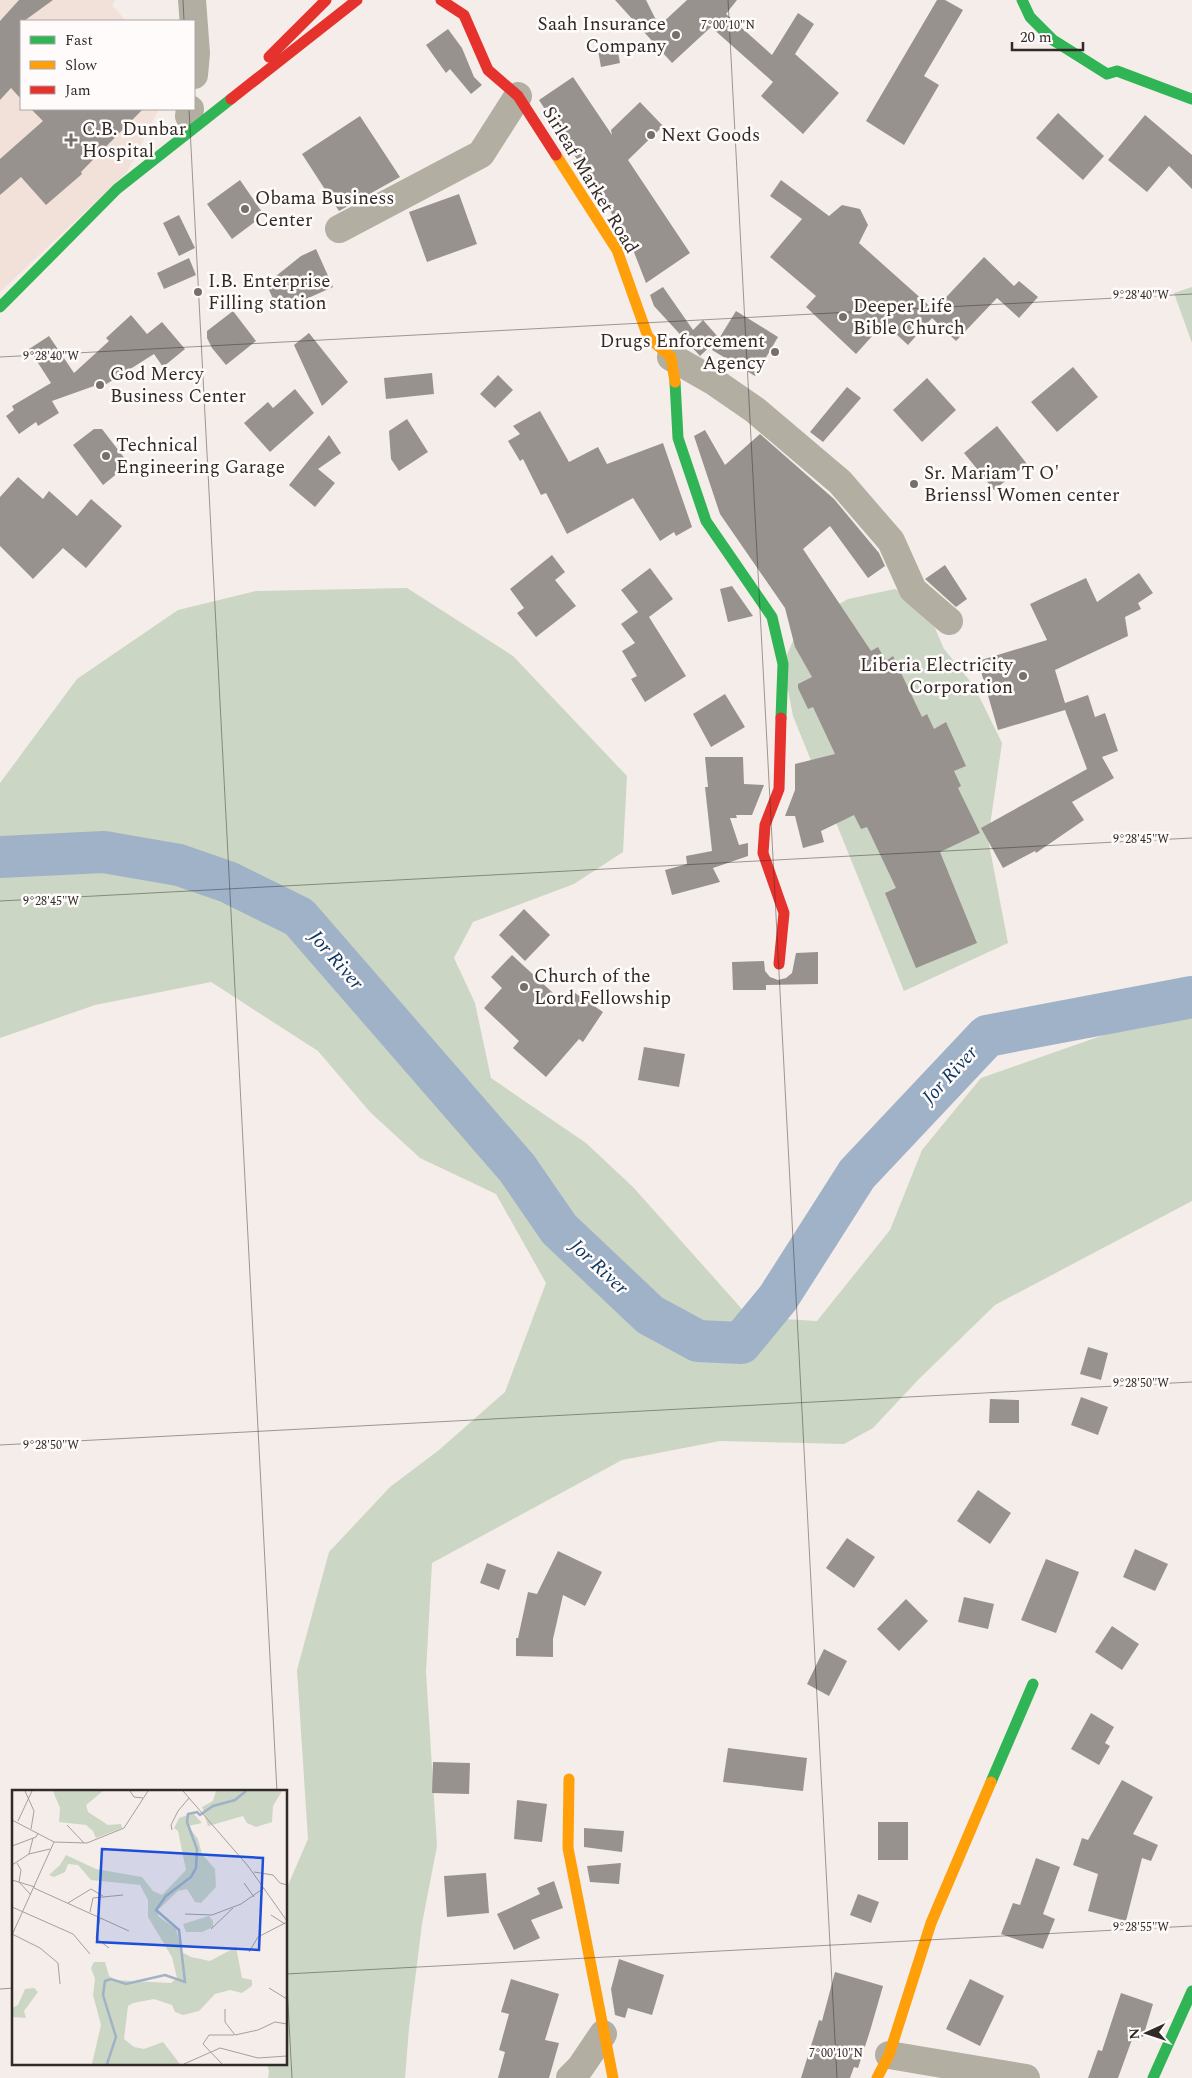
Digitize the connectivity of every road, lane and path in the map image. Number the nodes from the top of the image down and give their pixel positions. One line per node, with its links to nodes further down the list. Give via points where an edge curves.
1 (192, 0): 6 (street)
2 (326, 0): 11 (main road, via 249,77)
3 (357, 0): 13 (main road)
4 (441, 0): 9 (main road, Sirleaf Market Road, via 464,15 488,70)
5 (1022, 0): 10 (main road, via 1030,17 1053,40 1107,74 1117,71)
6 (194, 20)
7 (195, 40): 8 (street)
8 (195, 64)
9 (518, 96): 14 (street, via 481,154); 16 (main road, Sirleaf Market Road, via 617,250 648,337)
10 (1192, 99)
11 (195, 108)
12 (189, 112): 13 (main road)
13 (117, 189): 15 (main road)
14 (339, 229)
15 (0, 307)
16 (671, 356): 17 (street, via 755,410 840,482 891,541 913,590); 18 (main road, via 677,392 678,438 706,521 772,617 783,664 779,789 765,825 763,854 784,913)
17 (949, 621)
18 (778, 964)
19 (1033, 1684): 23 (main road, via 931,1923)
20 (569, 1779): 22 (main road, via 568,1848)
21 (1192, 1992): 27 (main road)
22 (602, 2034): 24 (street); 25 (main road)
23 (883, 2067): 26 (street)
24 (570, 2078)
25 (613, 2078)
26 (1026, 2078)
27 (1153, 2078)

